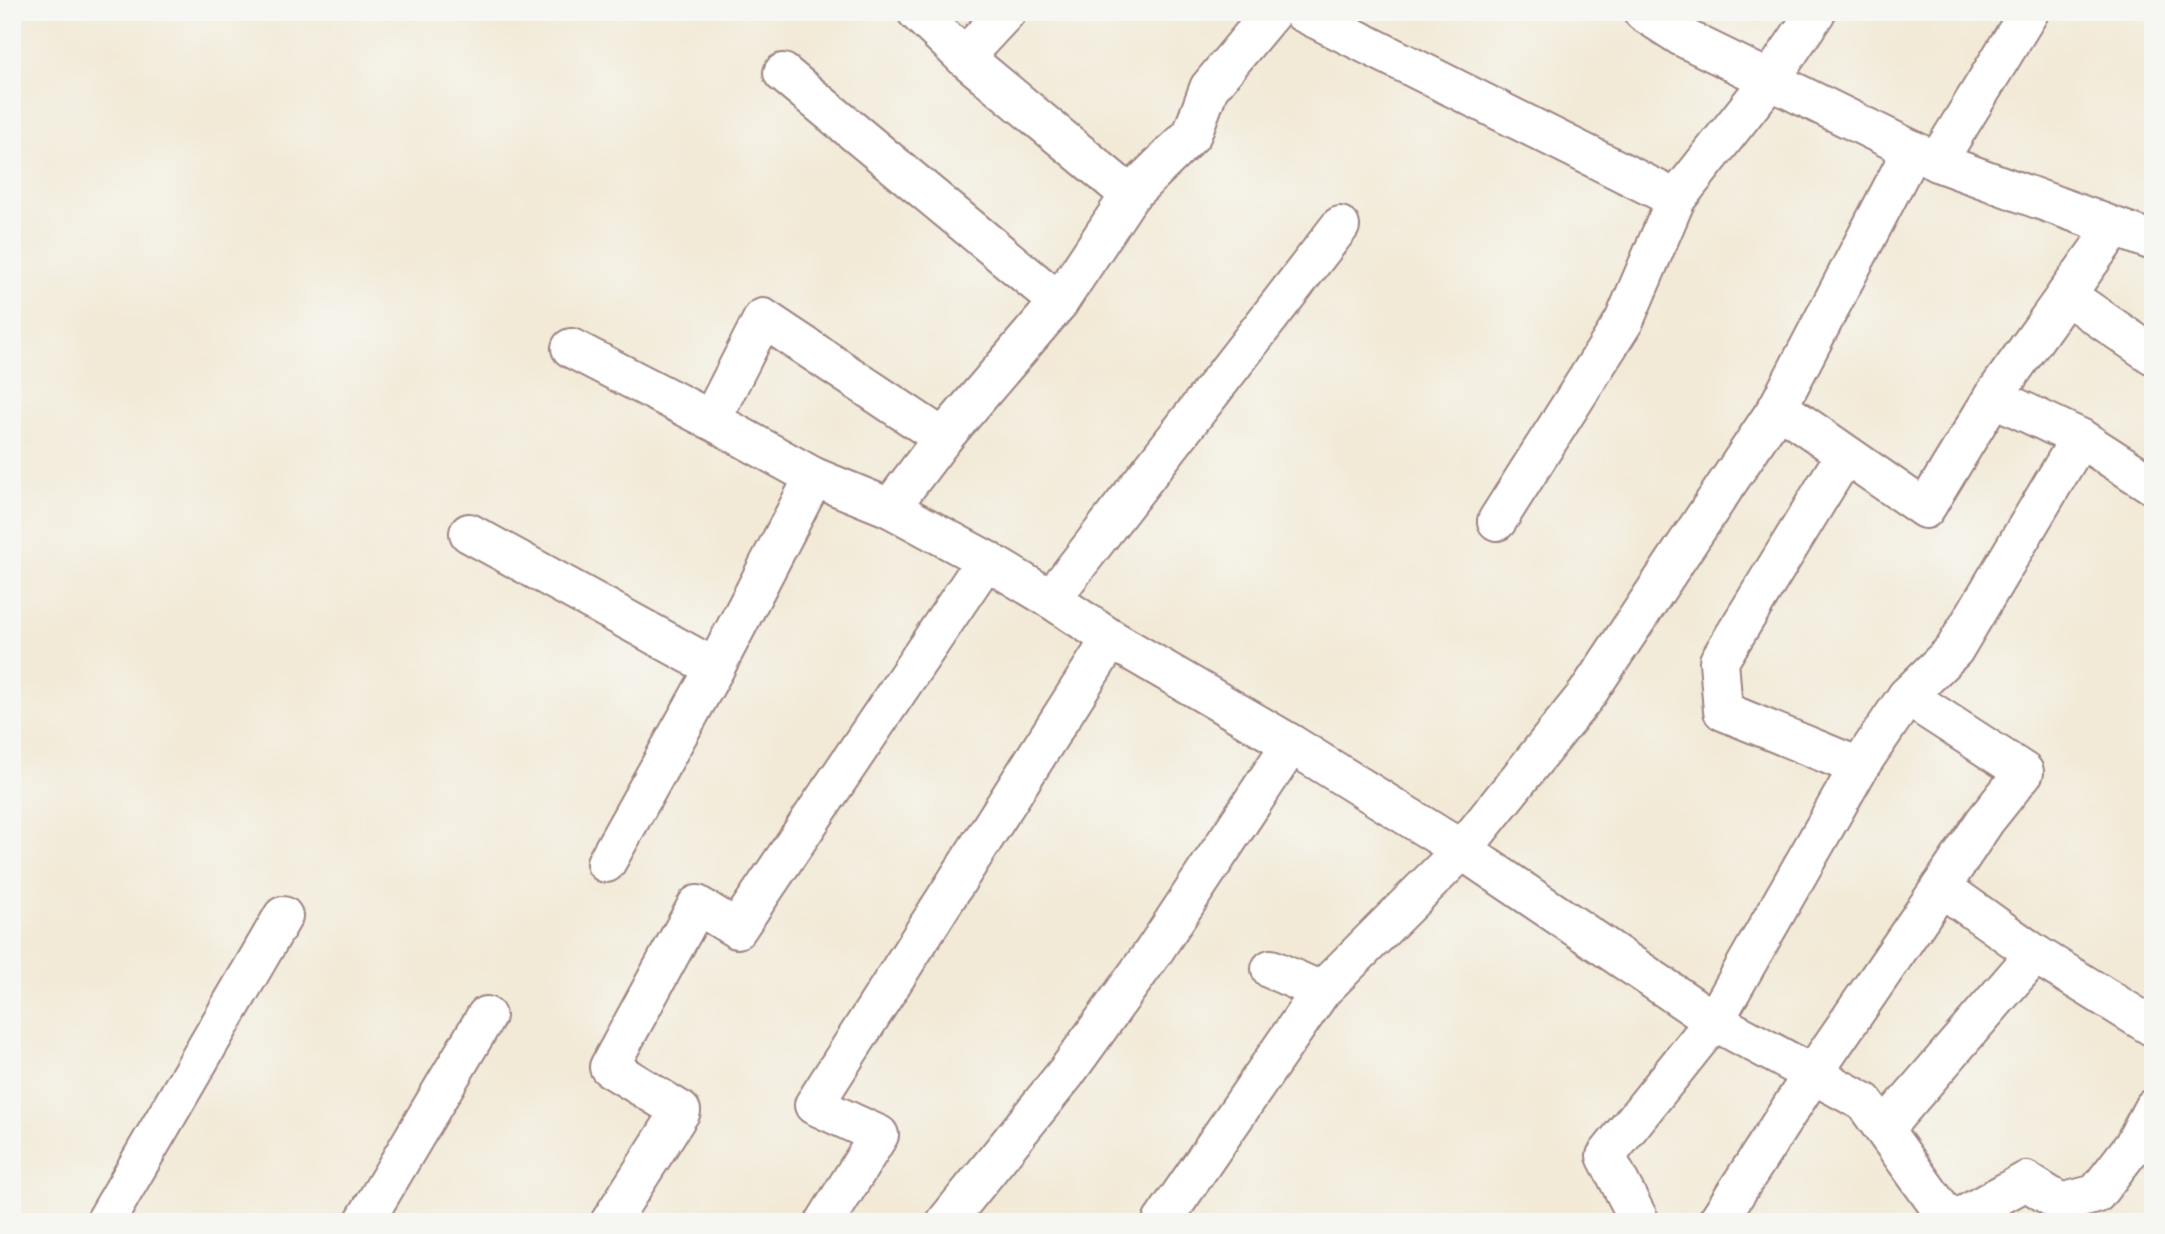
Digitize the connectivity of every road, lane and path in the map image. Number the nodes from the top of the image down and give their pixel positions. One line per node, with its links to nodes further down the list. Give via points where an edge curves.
1 (917, 12): 8 (street)
2 (1006, 12): 8 (street)
3 (1272, 12): 12 (street, via 1209,88 1192,134)
4 (1302, 12): 13 (street)
5 (1816, 12): 10 (street)
6 (2029, 12): 11 (street)
7 (1653, 15): 10 (street, via 1682,37)
8 (964, 57): 12 (street)
9 (783, 73): 18 (street)
10 (1770, 80): 11 (street); 13 (street)
11 (1924, 156): 15 (street); 22 (street)
12 (1130, 195): 18 (street)
13 (1676, 199): 30 (street, via 1624,321)
14 (1339, 226): 33 (street)
15 (2114, 228): 16 (street); 17 (street)
16 (2153, 241)
17 (2066, 295): 20 (street); 21 (street)
18 (1059, 303): 24 (street)
19 (570, 348): 23 (street)
20 (2153, 355)
21 (1993, 397): 25 (street); 26 (street, via 1925,509)
22 (1777, 407): 26 (street); 39 (street, via 1587,694)
23 (711, 420): 24 (street, via 763,318); 27 (street)
24 (943, 438): 29 (street)
25 (2080, 438): 28 (street); 36 (street, via 1954,650)
26 (1845, 455): 38 (street, via 1719,662 1723,711)
27 (814, 477): 29 (street); 35 (street)
28 (2153, 485)
29 (890, 508): 32 (street)
30 (1497, 521)
31 (469, 533): 35 (street)
32 (986, 560): 33 (street); 54 (street, via 737,929 697,905 609,1067 681,1111)
33 (1051, 599): 34 (street)
34 (1111, 639): 37 (street); 55 (street, via 814,1105 879,1135)
35 (715, 668): 40 (street)
36 (1907, 696): 38 (street); 41 (street, via 2024,772)
37 (1291, 744): 39 (street); 56 (street, via 1154,951 1066,1073)
38 (1859, 767): 47 (street)
39 (1462, 850): 45 (street); 47 (street)
40 (606, 863)
41 (1941, 887): 43 (street); 49 (street)
42 (283, 916): 52 (street)
43 (2035, 954): 48 (street); 51 (street)
44 (1271, 969): 45 (street)
45 (1321, 991): 57 (street)
46 (486, 1016): 53 (street)
47 (1714, 1021): 49 (street); 58 (street, via 1606,1156)
48 (2153, 1027)
49 (1812, 1074): 51 (street, via 1864,1102); 59 (street)
50 (2153, 1108): 60 (street, via 2133,1146 2096,1194 2061,1203 2026,1181)
51 (1884, 1129): 60 (street)
52 (105, 1222)
53 (363, 1222)
54 (610, 1222)
55 (825, 1222)
56 (946, 1222)
57 (1162, 1222)
58 (1640, 1222)
59 (1717, 1222)
60 (1951, 1222)

